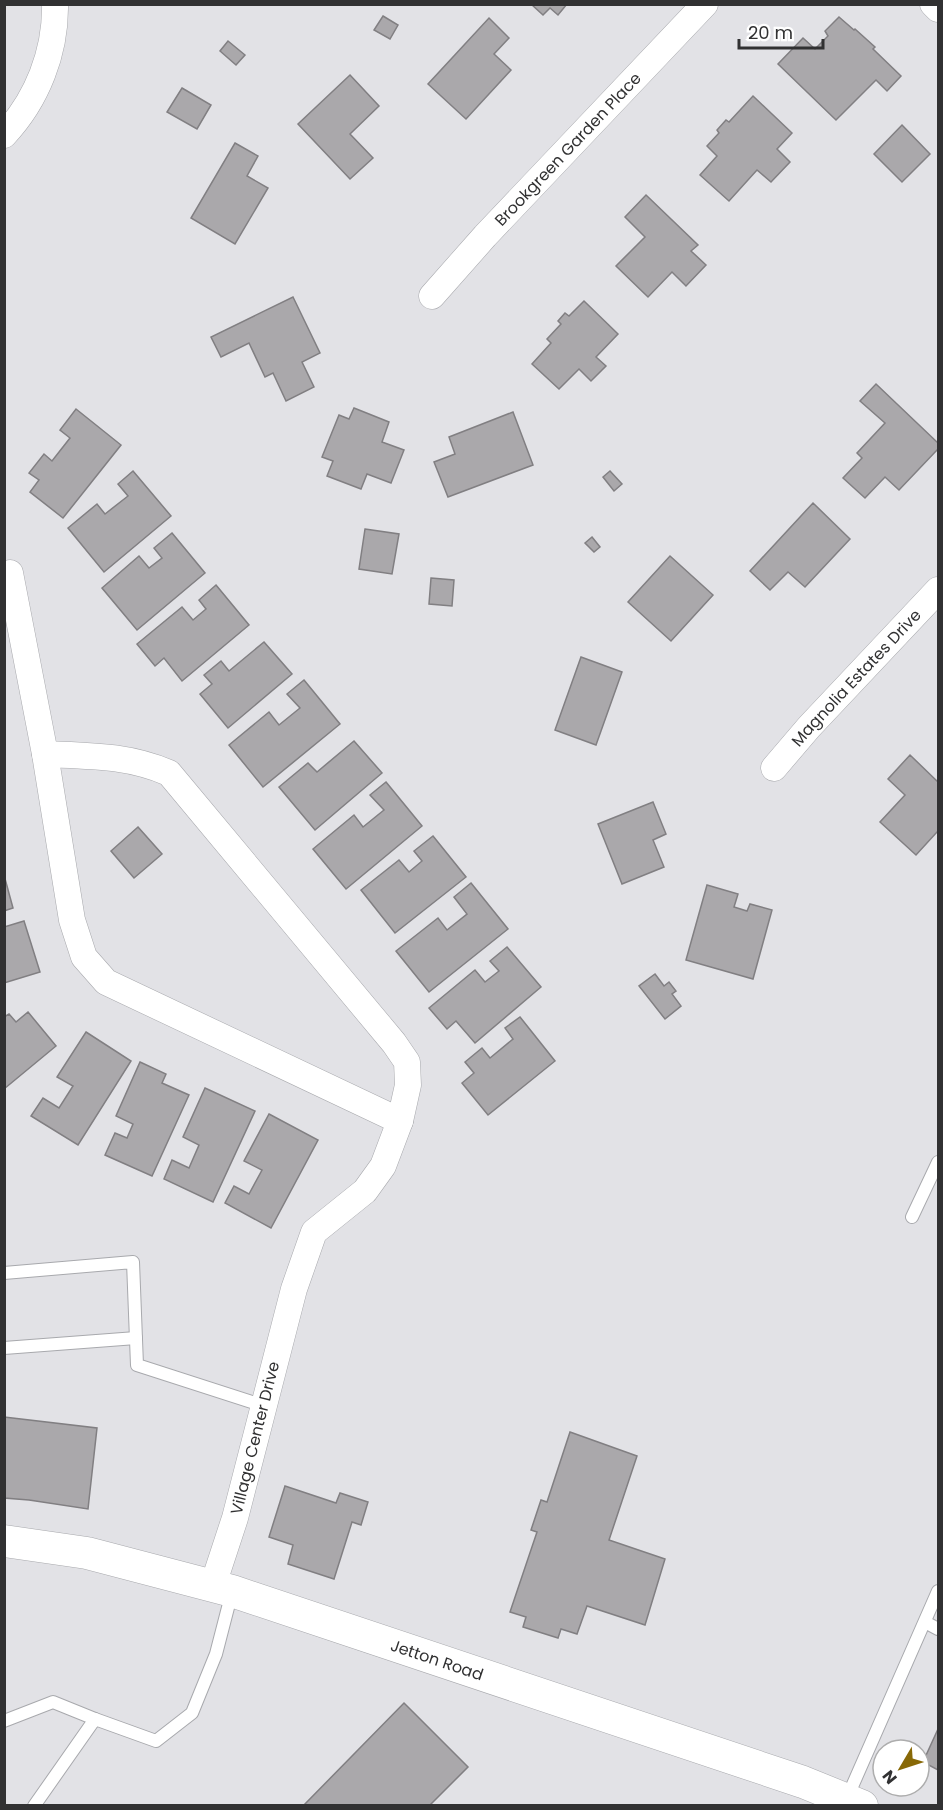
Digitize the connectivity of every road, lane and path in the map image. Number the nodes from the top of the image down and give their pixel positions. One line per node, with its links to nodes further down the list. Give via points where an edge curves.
1 (55, 4): 5 (street, via 50,53 37,88)
2 (705, 4): 6 (street, Brookgreen Garden Place)
3 (933, 4): 4 (street)
4 (939, 9)
5 (4, 135)
6 (432, 296)
7 (10, 573): 9 (street)
8 (939, 590): 10 (street, Magnolia Estates Drive)
9 (45, 754): 11 (street, Village Center Drive, via 121,759 168,773 407,1062 408,1085); 11 (street, via 72,920 84,957 106,982)
10 (774, 768)
11 (400, 1121): 17 (street, Village Center Drive, via 382,1166 365,1191 314,1232 294,1289)
12 (939, 1162): 13 (lane)
13 (912, 1216)
14 (4, 1273): 15 (lane, via 134,1262)
15 (136, 1338): 16 (lane); 17 (lane, via 137,1365)
16 (4, 1347)
17 (264, 1406): 19 (street, Village Center Drive, via 235,1518)
18 (4, 1541): 19 (street, Jetton Road, via 87,1553)
19 (223, 1588): 23 (lane, via 216,1654 192,1713 156,1741); 25 (street, Jetton Road, via 803,1782)
20 (939, 1591): 21 (lane)
21 (925, 1622): 22 (lane); 25 (lane)
22 (939, 1629)
23 (95, 1719): 24 (lane, via 53,1702); 26 (lane)
24 (4, 1721)
25 (850, 1804)
26 (34, 1806)

